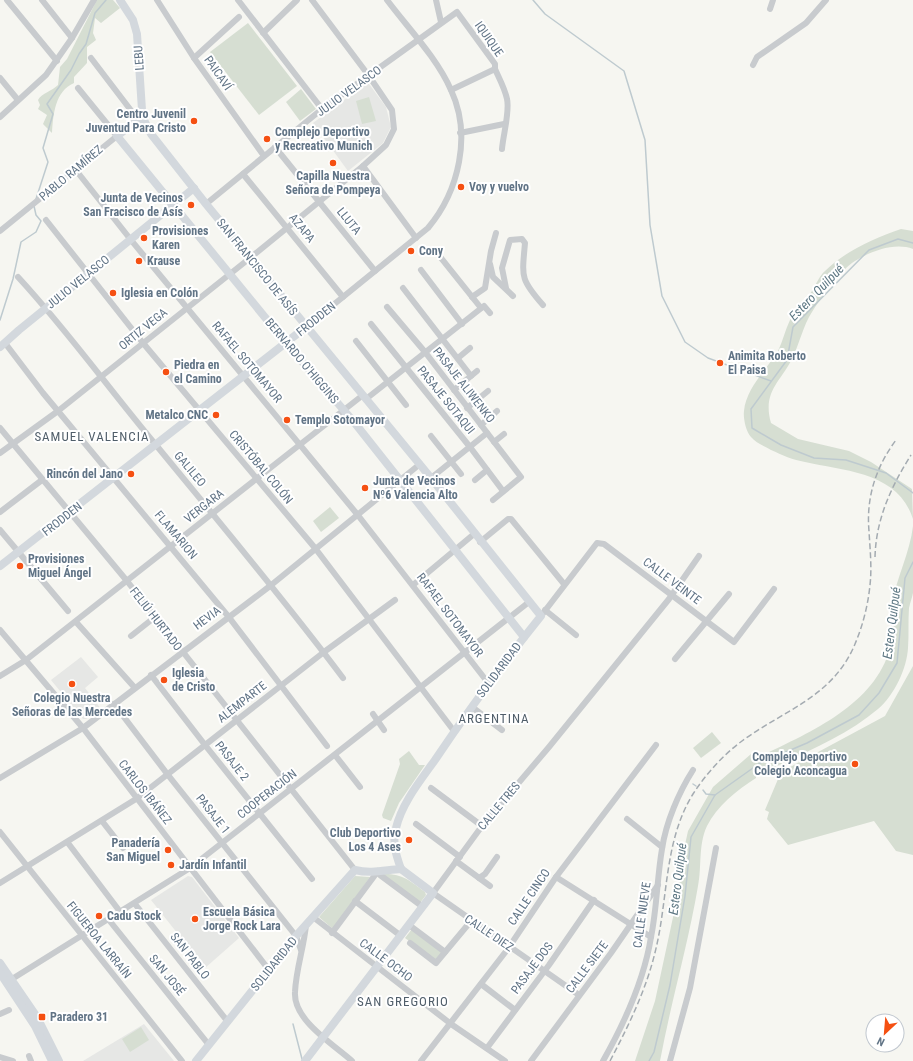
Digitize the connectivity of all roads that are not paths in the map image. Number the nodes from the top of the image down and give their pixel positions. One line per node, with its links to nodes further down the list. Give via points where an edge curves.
1 (7, 0): 22 (street)
2 (42, 0): 18 (street)
3 (94, 0): 18 (street)
4 (120, 0): 32 (main road, LEBU, via 133,20 137,34)
5 (157, 0): 21 (street, PAICAVÍ)
6 (238, 0): 17 (street)
7 (297, 0): 17 (street)
8 (312, 0): 25 (street, ORTIZ VEGA)
9 (387, 0): 19 (street, FRODDEN)
10 (436, 0): 16 (street)
11 (773, 0): 13 (street)
12 (826, 0): 23 (street, via 806,23 757,57)
13 (770, 9)
14 (457, 12): 16 (street, JULIO VELASCO); 24 (street, IQUIQUE, via 495,64)
15 (239, 17): 21 (street)
16 (441, 22): 19 (street, JULIO VELASCO)
17 (263, 33): 30 (street)
18 (72, 38): 22 (street)
19 (417, 40): 25 (street, JULIO VELASCO); 28 (street, FRODDEN)
20 (91, 58): 32 (street, SAN FRANCISCO DE ASÍS, via 136,117)
21 (194, 58): 38 (street, PAICAVÍ)
22 (57, 61): 29 (street, via 46,75)
23 (753, 65)
24 (494, 69): 28 (street); 33 (street, IQUIQUE, via 507,99 507,119)
25 (369, 76): 30 (street, JULIO VELASCO); 39 (street, ORTIZ VEGA, via 392,110 394,129 386,145)
26 (0, 78): 29 (street)
27 (78, 88): 35 (street, BERNARDO O'HIGGINS)
28 (451, 90): 34 (street, FRODDEN, via 456,104)
29 (18, 100): 31 (street)
30 (322, 109): 36 (street, JULIO VELASCO)
31 (0, 117)
32 (141, 120): 35 (main road, PABLO RAMÍREZ); 42 (main road, SAN FRANCISCO DE ASÍS)
33 (504, 124): 34 (street); 37 (street, IQUIQUE)
34 (460, 133): 50 (street, FRODDEN, via 458,169 452,188 434,220)
35 (117, 136): 40 (street, PABLO RAMÍREZ); 44 (main road, BERNARDO O'HIGGINS)
36 (275, 147): 38 (street, JULIO VELASCO); 43 (street, LLUTA)
37 (502, 149)
38 (264, 156): 41 (street, JULIO VELASCO)
39 (363, 166): 43 (street, ORTIZ VEGA); 50 (street)
40 (75, 169): 48 (street, PABLO RAMÍREZ); 51 (street, RAFAEL SOTOMAYOR)
41 (243, 174): 45 (street, JULIO VELASCO); 47 (street, AZAPA)
42 (194, 188): 44 (main road, JULIO VELASCO); 45 (main road, SAN FRANCISCO DE ASÍS)
43 (319, 201): 47 (street, ORTIZ VEGA); 56 (street, LLUTA)
44 (174, 204): 51 (main road, JULIO VELASCO); 58 (main road, BERNARDO O'HIGGINS)
45 (206, 204): 53 (main road, SAN FRANCISCO DE ASÍS)
46 (46, 220): 57 (street, CRISTÓBAL COLÓN)
47 (288, 228): 53 (street, ORTIZ VEGA); 63 (street, AZAPA)
48 (0, 231)
49 (496, 233): 54 (street)
50 (416, 238): 56 (street, FRODDEN)
51 (131, 240): 57 (main road, JULIO VELASCO); 69 (street, RAFAEL SOTOMAYOR)
52 (437, 253): 64 (street)
53 (250, 258): 58 (street, ORTIZ VEGA); 73 (main road, SAN FRANCISCO DE ASÍS)
54 (489, 261): 61 (street, via 493,277); 64 (street, via 485,288)
55 (421, 270): 72 (street)
56 (375, 271): 63 (street, FRODDEN)
57 (88, 274): 68 (main road, JULIO VELASCO); 76 (street, CRISTÓBAL COLÓN)
58 (230, 274): 69 (street, ORTIZ VEGA); 77 (main road, BERNARDO O'HIGGINS)
59 (18, 277): 68 (street, GALILEO)
60 (403, 288): 74 (street)
61 (506, 288): 62 (street); 65 (street, via 502,268 510,240 522,238 525,243 523,273 528,288)
62 (513, 296)
63 (343, 297): 73 (street, FRODDEN)
64 (472, 297): 67 (street)
65 (543, 305)
66 (387, 307): 80 (street, PASAJE ALIWENKO)
67 (482, 307): 70 (street); 72 (street, VERGARA)
68 (46, 308): 78 (main road, JULIO VELASCO); 86 (street, GALILEO)
69 (188, 308): 76 (street, ORTIZ VEGA); 84 (street, RAFAEL SOTOMAYOR)
70 (490, 313)
71 (371, 324): 82 (street, PASAJE SOTAQUI)
72 (462, 324): 74 (street, VERGARA)
73 (306, 327): 77 (main road, FRODDEN); 90 (main road, SAN FRANCISCO DE ASÍS)
74 (443, 338): 80 (street, VERGARA); 81 (street)
75 (356, 341): 87 (street)
76 (143, 343): 86 (street, ORTIZ VEGA); 95 (street, CRISTÓBAL COLÓN)
77 (286, 343): 84 (main road, FRODDEN); 93 (main road, BERNARDO O'HIGGINS)
78 (2, 345): 94 (street, FLAMARION)
79 (470, 348): 81 (street)
80 (425, 352): 82 (street, VERGARA); 88 (street, PASAJE ALIWENKO)
81 (458, 358): 85 (street)
82 (406, 367): 87 (street, VERGARA); 106 (street, PASAJE SOTAQUI)
83 (477, 371): 85 (street)
84 (243, 376): 95 (main road, FRODDEN); 104 (street, RAFAEL SOTOMAYOR)
85 (471, 376): 88 (street)
86 (100, 377): 94 (street, ORTIZ VEGA); 105 (street, GALILEO)
87 (389, 381): 90 (street, VERGARA); 91 (street)
88 (454, 390): 92 (street, PASAJE ALIWENKO)
89 (488, 391): 92 (street)
90 (365, 397): 93 (street, VERGARA); 109 (main road, SAN FRANCISCO DE ASÍS)
91 (406, 405)
92 (467, 408): 97 (street, PASAJE ALIWENKO)
93 (344, 410): 104 (street, VERGARA); 115 (main road, BERNARDO O'HIGGINS)
94 (58, 411): 103 (street, ORTIZ VEGA); 112 (street, FLAMARION)
95 (199, 411): 105 (main road, FRODDEN); 113 (street, CRISTÓBAL COLÓN)
96 (497, 411): 97 (street)
97 (481, 425): 99 (street, PASAJE ALIWENKO)
98 (0, 428): 103 (street, FELIÚ HURTADO)
99 (487, 433): 102 (street, PASAJE ALIWENKO); 106 (street)
100 (504, 434): 102 (street)
101 (431, 436): 108 (street)
102 (494, 442): 118 (street, PASAJE ALIWENKO, via 521,477)
103 (12, 444): 107 (street, ORTIZ VEGA); 116 (street, FELIÚ HURTADO)
104 (300, 444): 113 (street, VERGARA); 123 (street, RAFAEL SOTOMAYOR)
105 (156, 445): 112 (main road, FRODDEN); 122 (street, GALILEO)
106 (470, 447): 108 (street); 110 (street, PASAJE SOTAQUI)
107 (0, 453)
108 (452, 462): 111 (street); 114 (street)
109 (420, 464): 114 (main road, SAN FRANCISCO DE ASÍS); 115 (street, HEVIA)
110 (487, 470): 117 (street); 118 (street, PASAJE SOTAQUI)
111 (461, 474)
112 (114, 478): 121 (main road, FRODDEN); 128 (street, FLAMARION)
113 (258, 478): 122 (street, VERGARA); 129 (street, CRISTÓBAL COLÓN)
114 (431, 478): 125 (main road, SAN FRANCISCO DE ASÍS)
115 (401, 479): 123 (street, HEVIA); 130 (main road, BERNARDO O'HIGGINS)
116 (42, 480): 120 (street); 121 (street, FELIÚ HURTADO)
117 (475, 480)
118 (503, 491): 119 (street)
119 (493, 500)
120 (0, 512)
121 (69, 513): 131 (main road, FRODDEN); 134 (street, FELIÚ HURTADO)
122 (213, 513): 128 (street, VERGARA); 137 (street, GALILEO)
123 (357, 514): 129 (street, HEVIA); 136 (street, RAFAEL SOTOMAYOR)
124 (0, 530): 131 (street)
125 (474, 534): 126 (main road, SAN FRANCISCO DE ASÍS); 130 (street)
126 (480, 542): 135 (street, via 511,519); 142 (main road, SAN FRANCISCO DE ASÍS)
127 (595, 544): 135 (street, SOLIDARIDAD); 139 (street, CALLE VEINTE, via 604,544)
128 (171, 546): 134 (street, VERGARA); 145 (street, FLAMARION)
129 (315, 548): 137 (street, HEVIA); 148 (street, CRISTÓBAL COLÓN)
130 (454, 551): 136 (street); 147 (main road, BERNARDO O'HIGGINS)
131 (19, 553): 133 (main road, FRODDEN); 143 (street)
132 (699, 556): 139 (street, CALLE TRES)
133 (0, 566)
134 (127, 581): 146 (street, FELIÚ HURTADO); 149 (street, VERGARA)
135 (564, 584): 144 (street, SOLIDARIDAD)
136 (413, 585): 157 (street, RAFAEL SOTOMAYOR)
137 (270, 586): 145 (street, HEVIA); 156 (street, GALILEO)
138 (774, 589): 150 (street, CALLE VEINTE, via 734,642)
139 (672, 594): 150 (street, CALLE VEINTE); 191 (street, CALLE TRES)
140 (729, 594): 150 (street)
141 (395, 600): 148 (street, ALEMPARTE)
142 (529, 602): 144 (main road, SAN FRANCISCO DE ASÍS); 147 (street, COOPERACIÓN)
143 (68, 611)
144 (543, 613): 152 (street); 154 (main road, SOLIDARIDAD)
145 (228, 616): 155 (street, HEVIA); 164 (street, FLAMARION)
146 (155, 617): 153 (street); 155 (street, FELIÚ HURTADO)
147 (509, 619): 154 (main road, BERNARDO O'HIGGINS); 157 (street, COOPERACIÓN)
148 (368, 620): 156 (street, ALEMPARTE); 165 (street, CRISTÓBAL COLÓN)
149 (76, 622): 158 (street, VERGARA); 166 (street)
150 (707, 622): 159 (street)
151 (0, 630): 158 (street, CARLOS IBÁÑEZ)
152 (576, 635)
153 (130, 636)
154 (524, 637): 163 (main road, SOLIDARIDAD)
155 (182, 651): 160 (street, HEVIA); 170 (street, FELIÚ HURTADO)
156 (324, 652): 162 (street, GALILEO); 164 (street, ALEMPARTE)
157 (465, 654): 163 (street, RAFAEL SOTOMAYOR); 165 (street, COOPERACIÓN)
158 (26, 660): 161 (street, VERGARA); 172 (street, CARLOS IBÁÑEZ)
159 (674, 660)
160 (151, 675): 166 (street, HEVIA); 176 (street, PASAJE 2)
161 (0, 676)
162 (343, 678)
163 (488, 684): 168 (main road, SOLIDARIDAD)
164 (280, 686): 170 (street, ALEMPARTE); 178 (street, FLAMARION)
165 (422, 687): 171 (street, COOPERACIÓN); 175 (street, CRISTÓBAL COLÓN)
166 (135, 688): 167 (street, HEVIA)
167 (114, 704): 172 (street, HEVIA); 181 (street, PASAJE 1)
168 (472, 707): 174 (street); 175 (main road, SOLIDARIDAD)
169 (373, 714): 171 (street)
170 (236, 720): 176 (street, ALEMPARTE); 185 (street, FELIÚ HURTADO)
171 (378, 721): 173 (street); 179 (street, COOPERACIÓN)
172 (82, 728): 182 (street, HEVIA); 186 (street, CARLOS IBÁÑEZ)
173 (384, 730)
174 (502, 730)
175 (454, 731): 202 (main road, SOLIDARIDAD, via 399,818 394,843)
176 (205, 744): 181 (street, ALEMPARTE); 187 (street, PASAJE 2)
177 (656, 744): 205 (street, CALLE CINCO)
178 (327, 746)
179 (335, 755): 183 (street); 185 (street, COOPERACIÓN)
180 (693, 770): 195 (street, CALLE NUEVE, via 684,784)
181 (168, 775): 186 (street, ALEMPARTE); 194 (street, PASAJE 1)
182 (0, 778)
183 (360, 787)
184 (431, 788): 191 (street)
185 (291, 789): 187 (street, COOPERACIÓN); 203 (street, FELIÚ HURTADO)
186 (136, 799): 189 (street, ALEMPARTE); 201 (street, CARLOS IBÁÑEZ)
187 (259, 814): 194 (street, COOPERACIÓN); 207 (street, PASAJE 2)
188 (627, 819): 195 (street)
189 (102, 821): 193 (street, ALEMPARTE); 196 (street)
190 (416, 824): 199 (street)
191 (482, 826): 199 (street, CALLE TRES)
192 (0, 832): 200 (street, FIGUEROA LARRAÍN)
193 (68, 843): 200 (street, ALEMPARTE); 216 (street)
194 (222, 843): 201 (street, COOPERACIÓN); 225 (street, PASAJE 1)
195 (662, 847): 209 (street, CALLE NUEVE)
196 (123, 848)
197 (716, 848): 260 (street, via 690,988)
198 (497, 857): 206 (street, via 486,874)
199 (458, 859): 206 (street); 211 (street, CALLE TRES)
200 (26, 866): 208 (street, ALEMPARTE); 224 (street, FIGUEROA LARRAÍN)
201 (190, 868): 214 (street, COOPERACIÓN); 234 (street, CARLOS IBÁÑEZ)
202 (401, 869): 204 (main road); 211 (main road, CALLE DIEZ)
203 (355, 870): 204 (main road); 217 (main road, SOLIDARIDAD)
204 (378, 872): 213 (street); 215 (street)
205 (556, 877): 212 (street); 229 (street, CALLE CINCO)
206 (479, 878): 210 (street)
207 (312, 879)
208 (0, 883)
209 (658, 885): 220 (street, CALLE SIETE); 227 (street, CALLE NUEVE)
210 (490, 886)
211 (433, 893): 215 (main road, CALLE TRES); 219 (street, CALLE DIEZ)
212 (594, 900): 220 (street); 235 (street, PASAJE DOS)
213 (355, 901): 223 (street); 226 (street)
214 (135, 904): 216 (street, COOPERACIÓN); 243 (street, SAN PABLO)
215 (423, 907): 222 (main road, CALLE TRES)
216 (120, 913): 218 (street, COOPERACIÓN)
217 (313, 918): 221 (main road, SOLIDARIDAD); 223 (street, CALLE OCHO)
218 (109, 920): 224 (street, COOPERACIÓN); 246 (street, SAN JOSÉ)
219 (471, 921): 229 (street, CALLE DIEZ); 231 (street)
220 (632, 924): 227 (street); 239 (street, CALLE SIETE)
221 (306, 925): 225 (main road, SOLIDARIDAD); 230 (street)
222 (409, 925): 226 (main road, CALLE TRES); 231 (street)
223 (332, 933): 233 (street, CALLE OCHO)
224 (82, 936): 237 (street, COOPERACIÓN); 252 (street, FIGUEROA LARRAÍN)
225 (296, 936): 230 (street, PASAJE 1); 234 (main road, SOLIDARIDAD)
226 (400, 936): 233 (main road, CALLE TRES)
227 (651, 937): 259 (street, CALLE NUEVE, via 643,975)
228 (410, 943): 231 (street, via 436,963)
229 (509, 946): 235 (street, CALLE DIEZ); 238 (street, CALLE CINCO)
230 (301, 950): 245 (street, via 295,991 296,1003 301,1014)
231 (445, 952)
232 (0, 963): 237 (main road)
233 (377, 967): 244 (street, CALLE OCHO); 245 (main road, CALLE TRES)
234 (269, 970): 243 (main road, SOLIDARIDAD)
235 (545, 971): 239 (street, CALLE DIEZ); 241 (street, PASAJE DOS)
236 (0, 972): 237 (main road)
237 (7, 982): 250 (main road, via 35,1026); 251 (main road, via 38,1020)
238 (481, 984): 241 (street); 244 (street, CALLE CINCO)
239 (579, 995): 258 (street, CALLE SIETE)
240 (9, 1010): 242 (street)
241 (515, 1010): 247 (street, PASAJE DOS)
242 (0, 1014)
243 (228, 1022): 246 (main road, SOLIDARIDAD)
244 (451, 1024): 247 (street, CALLE OCHO); 256 (street, CALLE CINCO)
245 (324, 1037): 254 (main road, CALLE TRES); 255 (street)
246 (209, 1045): 253 (main road, SOLIDARIDAD)
247 (487, 1048): 257 (street, CALLE OCHO)
248 (0, 1057): 249 (street)
249 (13, 1061)
250 (52, 1061)
251 (59, 1061)
252 (182, 1061)
253 (197, 1061)
254 (305, 1061)
255 (352, 1061)
256 (421, 1061)
257 (505, 1061)
258 (531, 1061)
259 (603, 1061)
260 (670, 1061)

